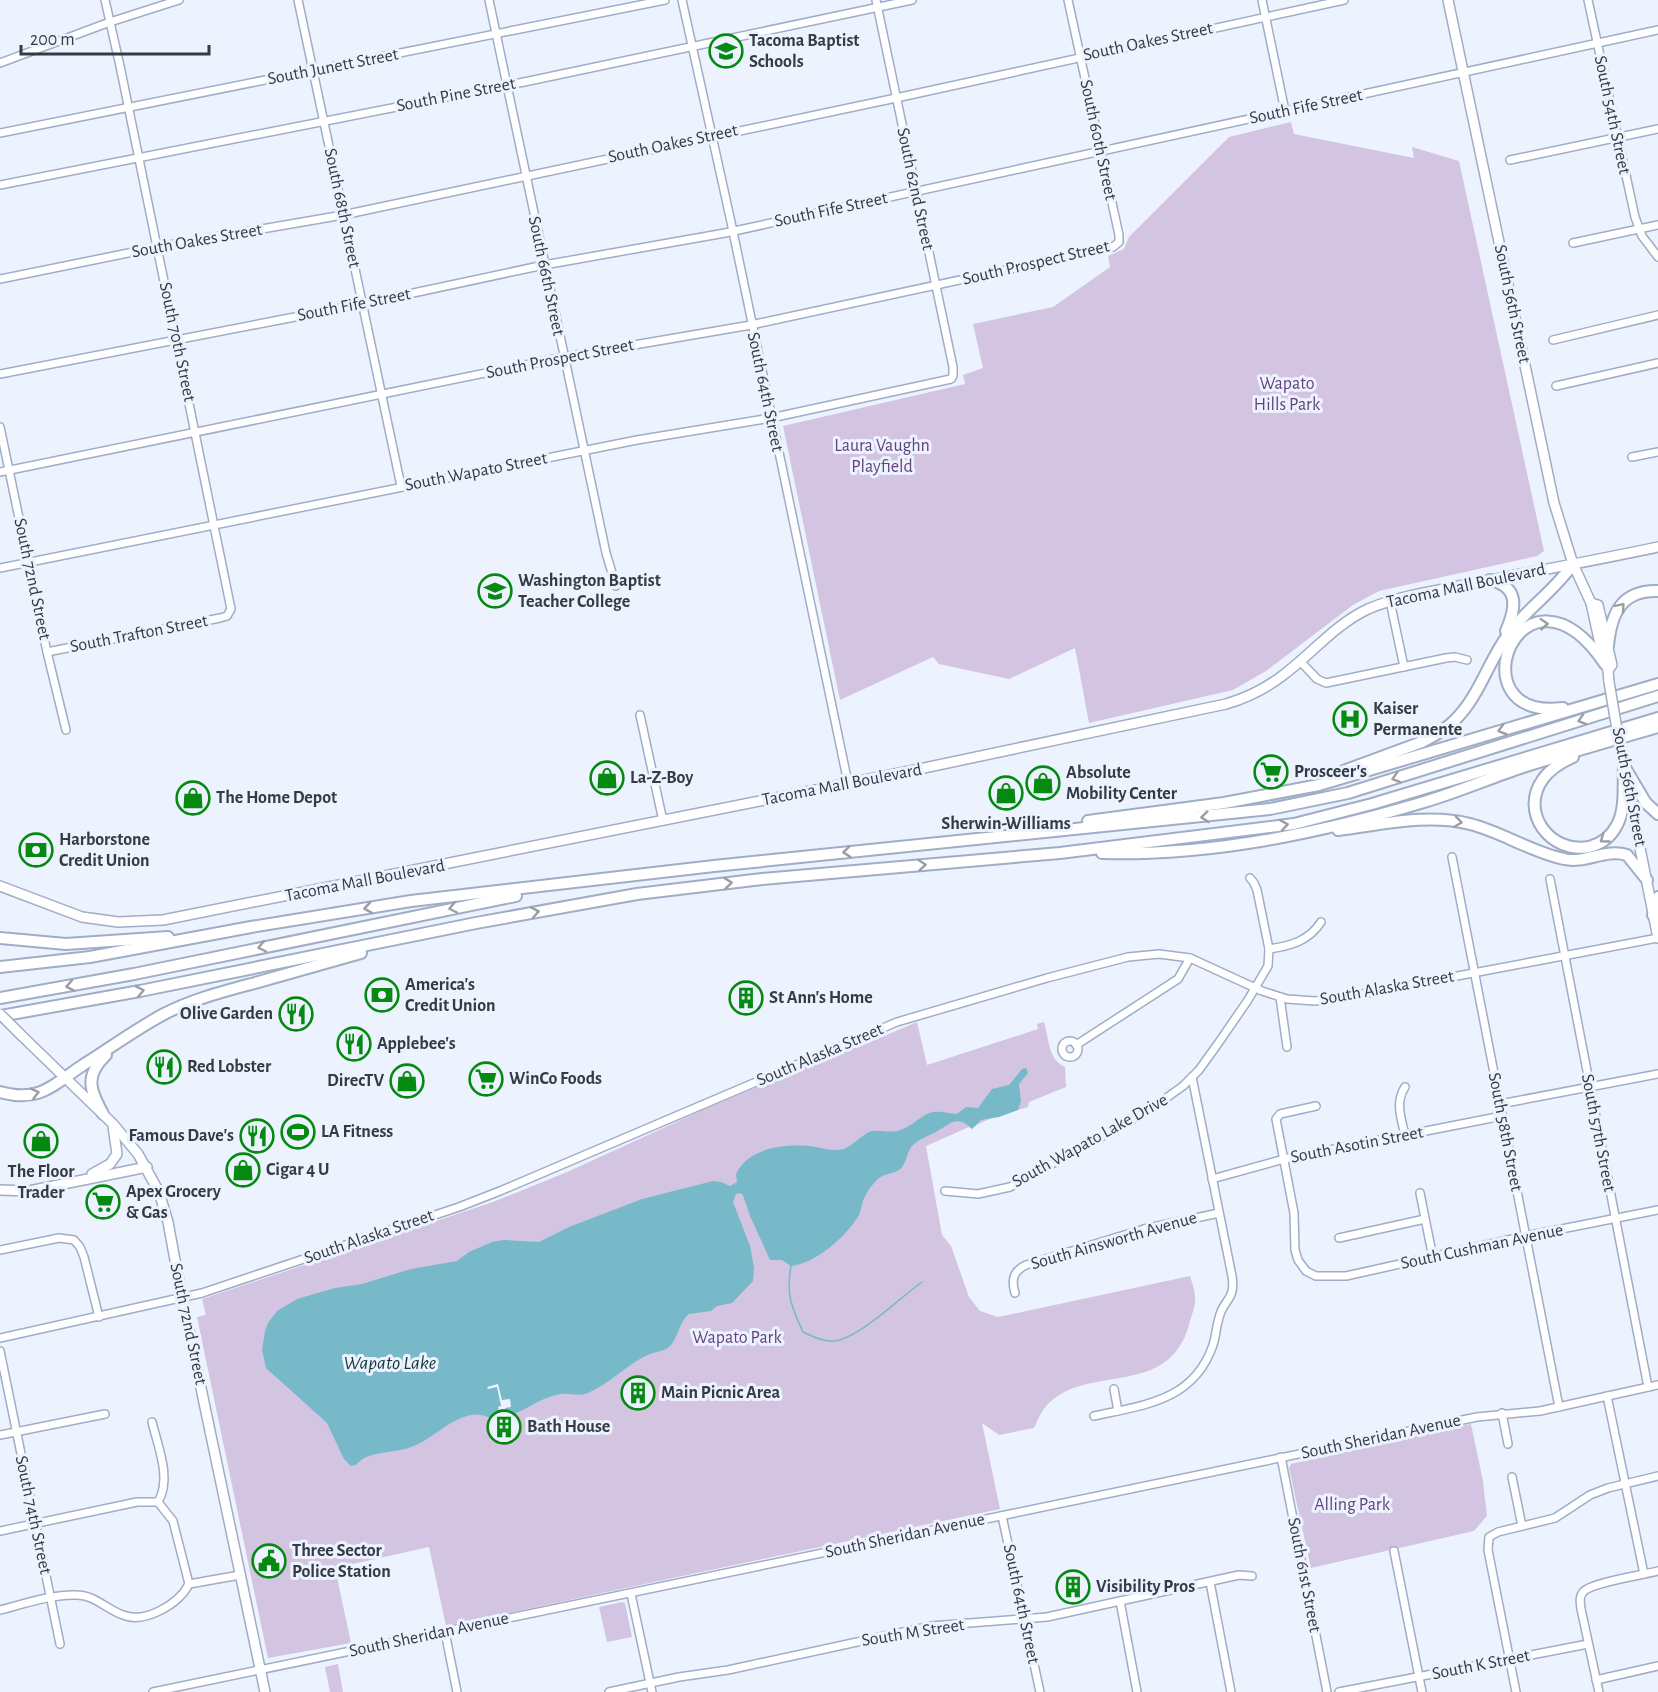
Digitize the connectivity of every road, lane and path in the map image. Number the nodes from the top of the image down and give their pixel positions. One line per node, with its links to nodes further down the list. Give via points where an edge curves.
1 (105, 0): 15 (street, South 70th Street)
2 (179, 0): 15 (street)
3 (298, 0): 22 (street, South 68th Street)
4 (489, 0): 17 (street, South 66th Street)
5 (665, 0): 17 (street, South Junett Street)
6 (682, 0): 19 (street, South 64th Street)
7 (912, 0): 13 (street, South Pine Street)
8 (1068, 0): 20 (street, South 60th Street)
9 (1262, 0): 14 (street)
10 (1344, 0): 14 (street, South Oakes Street)
11 (1448, 0): 23 (main road, South 56th Street)
12 (1588, 0): 18 (street, South 54th Street)
13 (877, 4): 19 (street, South Pine Street); 25 (street, South 62nd Street)
14 (1265, 17): 20 (street, South Oakes Street); 27 (street)
15 (110, 22): 21 (street); 26 (street, South 70th Street)
16 (1658, 30): 18 (street, South Fife Street)
17 (496, 35): 22 (street, South Junett Street); 24 (street, South 66th Street)
18 (1596, 44): 23 (street, South Fife Street); 32 (street, South 54th Street)
19 (692, 46): 24 (street, South Pine Street); 31 (street, South 64th Street)
20 (1080, 57): 25 (street, South Oakes Street); 33 (street, South 60th Street)
21 (0, 63)
22 (313, 71): 26 (street, South Junett Street); 28 (street, South 68th Street)
23 (1463, 73): 27 (street, South Fife Street); 73 (main road, South 56th Street, via 1551,487)
24 (506, 85): 28 (street, South Pine Street); 36 (street, South 66th Street)
25 (896, 98): 31 (street, South Oakes Street); 38 (street, South 62nd Street)
26 (129, 107): 30 (street, South Junett Street); 34 (street, South 70th Street)
27 (1285, 111): 33 (street, South Fife Street)
28 (323, 121): 34 (street, South Pine Street); 39 (street, South 68th Street)
29 (1658, 129): 32 (street)
30 (0, 133)
31 (712, 136): 36 (street, South Oakes Street); 42 (street, South 64th Street)
32 (1617, 138): 35 (street); 41 (street, South 54th Street)
33 (1100, 151): 38 (street, South Fife Street); 43 (street, South 60th Street)
34 (139, 157): 37 (street, South Pine Street); 45 (street, South 70th Street)
35 (1510, 160)
36 (525, 176): 39 (street, South Oakes Street); 47 (street, South 66th Street)
37 (0, 185)
38 (916, 191): 42 (street, South Fife Street); 49 (street, South 62nd Street)
39 (343, 215): 45 (street, South Oakes Street); 50 (street, South 68th Street)
40 (1658, 225): 41 (street)
41 (1638, 229): 44 (street); 46 (street)
42 (732, 231): 47 (street, South Fife Street); 52 (street, South 64th Street)
43 (1118, 243): 49 (street, South Prospect Street, via 1105,250)
44 (1573, 243)
45 (158, 247): 48 (street, South Oakes Street); 53 (street, South 70th Street)
46 (1658, 257)
47 (544, 265): 50 (street, South Fife Street); 55 (street, South 66th Street)
48 (0, 279)
49 (936, 286): 52 (street, South Prospect Street); 58 (street, South 62nd Street)
50 (362, 304): 53 (street, South Fife Street); 60 (street, South 68th Street)
51 (1658, 315): 54 (street)
52 (751, 325): 55 (street, South Prospect Street); 61 (street, South 64th Street)
53 (176, 339): 57 (street, South Fife Street); 63 (street, South 70th Street)
54 (1553, 340)
55 (564, 357): 60 (street, South Prospect Street); 64 (street, South 66th Street)
56 (1658, 363): 59 (street)
57 (0, 374)
58 (952, 378): 61 (street, South Wapato Street)
59 (1556, 386)
60 (381, 394): 63 (street, South Prospect Street); 69 (street, South 68th Street)
61 (771, 418): 64 (street, South Wapato Street); 99 (street, South 64th Street)
62 (0, 427): 67 (street, South 72nd Street)
63 (195, 432): 67 (street, South Prospect Street); 70 (street, South 70th Street)
64 (584, 451): 69 (street, South Wapato Street); 76 (street, South 66th Street)
65 (1658, 452): 66 (street)
66 (1632, 457)
67 (9, 471): 68 (street, South Prospect Street); 72 (street, South 72nd Street)
68 (0, 472)
69 (401, 486): 70 (street, South Wapato Street)
70 (214, 526): 72 (street, South Wapato Street); 80 (street, South 70th Street)
71 (1658, 547): 73 (main road, Tacoma Mall Boulevard)
72 (28, 562): 74 (street, South Wapato Street); 82 (street, South 72nd Street)
73 (1573, 564): 75 (main road, Tacoma Mall Boulevard); 79 (main road, South 56th Street); 85 (highway, via 1509,633)
74 (0, 568)
75 (1490, 580): 78 (main road, Tacoma Mall Boulevard); 85 (highway, via 1505,584 1514,603 1511,620)
76 (616, 586)
77 (1658, 591): 81 (highway, one-way to 77, via 1611,625 1621,605 1637,594)
78 (1390, 601): 84 (main road, Tacoma Mall Boulevard, via 1345,622); 86 (street)
79 (1591, 603): 81 (main road, South 56th Street, via 1598,605); 87 (main road, South 56th Street)
80 (230, 613): 82 (street, South Trafton Street)
81 (1608, 646): 87 (main road, South 56th Street, via 1612,665)
82 (46, 652): 94 (street, South 72nd Street)
83 (1467, 660): 86 (street, via 1450,657)
84 (1300, 661): 86 (street, via 1317,680 1326,683); 99 (main road, Tacoma Mall Boulevard, via 1266,687 1226,704)
85 (1491, 661): 100 (highway, via 1467,706 1434,736 1374,761)
86 (1404, 667)
87 (1607, 667): 90 (highway, one-way to 87, via 1556,709 1524,702 1509,686 1505,661 1518,633 1550,622 1577,631); 98 (main road, South 56th Street, bridge)
88 (1658, 683): 90 (highway)
89 (1658, 696): 104 (highway, one-way to 104, via 1312,801 1217,815)
90 (1599, 702): 100 (highway, one-way to 100, via 1319,785)
91 (640, 716): 102 (street)
92 (1658, 717): 105 (highway, one-way to 92, via 1294,824)
93 (1658, 727): 96 (highway)
94 (66, 730)
95 (1658, 732): 96 (highway)
96 (1624, 736): 97 (highway)
97 (1611, 740): 98 (highway, one-way to 97, via 1622,810 1618,825 1608,837 1579,848 1560,844 1544,832 1534,803 1543,779 1556,766); 103 (highway, via 1427,801)
98 (1624, 766): 101 (highway, via 1646,803); 110 (main road, South 56th Street)
99 (848, 783): 102 (main road, Tacoma Mall Boulevard)
100 (1238, 800): 104 (highway)
101 (1658, 814)
102 (663, 821): 111 (main road, Tacoma Mall Boulevard, via 163,920 124,923 82,917)
103 (1296, 834): 105 (highway, via 1147,854); 110 (highway, one-way to 110, via 1418,821 1457,821 1562,859 1627,855)
104 (906, 846): 107 (highway, one-way to 107)
105 (1060, 853): 116 (highway, one-way to 105, via 575,904 713,885)
106 (1452, 857): 123 (street, South 58th Street)
107 (634, 877): 115 (highway, one-way to 115, via 411,902); 125 (highway, one-way to 125, via 480,903)
108 (1250, 879): 119 (street, via 1256,886)
109 (1550, 879): 120 (street, South 57th Street)
110 (1647, 880): 113 (main road, South 56th Street)
111 (0, 886)
112 (1658, 897): 113 (highway)
113 (1653, 915): 118 (main road, South 56th Street)
114 (1321, 922): 119 (street, via 1311,935 1291,946)
115 (251, 927): 117 (highway, via 100,943); 122 (highway, via 90,957)
116 (436, 931): 127 (highway, one-way to 116); 128 (highway, via 196,1000 161,1015)
117 (0, 938)
118 (1658, 938): 120 (street, South Alaska Street)
119 (1269, 950): 124 (street, via 1267,968)
120 (1564, 955): 123 (street, South Alaska Street); 135 (street, South 57th Street)
121 (1190, 958): 124 (street, South Alaska Street); 129 (street, via 1178,979); 159 (street, South Alaska Street, via 1159,954 1128,957 910,1017 500,1191)
122 (0, 967)
123 (1474, 973): 126 (street, South Alaska Street, via 1332,999); 137 (street, South 58th Street)
124 (1255, 989): 126 (street, South Alaska Street); 132 (street, South Wapato Lake Drive)
125 (0, 998)
126 (1280, 998): 130 (street)
127 (0, 1015): 133 (main road, South 72nd Street, bridge)
128 (124, 1040): 133 (highway); 139 (highway, via 98,1063 92,1074 92,1089)
129 (1076, 1045)
130 (1287, 1047)
131 (1658, 1074): 135 (street)
132 (1192, 1077): 146 (street); 148 (street, South Wapato Lake Drive, via 1148,1111 1017,1184 987,1193)
133 (66, 1078): 136 (highway, one-way to 133, via 32,1094); 139 (main road, South 72nd Street)
134 (1405, 1087): 142 (street, via 1399,1103)
135 (1590, 1087): 137 (street); 153 (street, South 57th Street)
136 (0, 1092)
137 (1500, 1104): 140 (street, South 58th Street)
138 (1316, 1106): 143 (street, via 1276,1117)
139 (103, 1114): 141 (main road, South 72nd Street)
140 (1502, 1116): 142 (street, South Asotin Street); 154 (street, South 58th Street)
141 (113, 1124): 144 (main road, South 72nd Street); 145 (main road, via 118,1150 115,1159)
142 (1405, 1135): 143 (street, South Asotin Street)
143 (1284, 1159): 146 (street, South Asotin Street); 157 (street, South Cushman Avenue, via 1295,1220 1295,1250 1306,1270 1319,1276 1342,1277)
144 (147, 1167): 145 (main road); 159 (main road, South 72nd Street, via 165,1210)
145 (83, 1179): 147 (main road, via 29,1191)
146 (1212, 1179): 151 (street)
147 (0, 1187)
148 (945, 1191)
149 (1420, 1192): 152 (street)
150 (1658, 1210): 153 (street, South Cushman Avenue)
151 (1219, 1212): 158 (street, South Ainsworth Avenue, via 1150,1227 1026,1265 1013,1276); 168 (street, via 1234,1285 1232,1296 1220,1313 1213,1347 1185,1386 1161,1400)
152 (1425, 1219): 155 (street); 157 (street)
153 (1615, 1219): 154 (street, South Cushman Avenue); 164 (street, South 57th Street)
154 (1526, 1236): 157 (street, South Cushman Avenue); 167 (street, South 58th Street)
155 (1339, 1238)
156 (0, 1250): 160 (street, via 59,1238 74,1240 84,1257)
157 (1432, 1258)
158 (1015, 1293)
159 (182, 1298): 160 (street, South Alaska Street); 188 (main road, South 72nd Street)
160 (99, 1317): 161 (street, South Alaska Street)
161 (0, 1338)
162 (0, 1351): 173 (street, South 74th Street)
163 (1658, 1385): 164 (street, South Sheridan Avenue)
164 (1648, 1387): 166 (street, South Sheridan Avenue)
165 (1114, 1389): 168 (street)
166 (1607, 1396): 167 (street, South Sheridan Avenue); 179 (street)
167 (1559, 1407): 169 (street, South Sheridan Avenue)
168 (1118, 1411): 171 (street)
169 (1502, 1413): 175 (street); 176 (street, South Sheridan Avenue)
170 (105, 1414): 173 (street)
171 (1094, 1416)
172 (153, 1422): 180 (street, via 165,1478)
173 (16, 1432): 174 (street); 182 (street, South 74th Street)
174 (0, 1435)
175 (1508, 1444)
176 (1281, 1457): 181 (street, South Sheridan Avenue); 214 (street, South 61st Street)
177 (1658, 1476): 179 (street)
178 (1512, 1477): 183 (street)
179 (1625, 1483): 183 (street, via 1597,1492 1559,1516); 187 (street)
180 (158, 1502): 182 (street, via 136,1502); 191 (street, via 173,1521)
181 (1002, 1516): 192 (street, South Sheridan Avenue); 196 (street, South 64th Street)
182 (35, 1524): 184 (street); 193 (street, South 74th Street)
183 (1522, 1526): 200 (street, via 1489,1537 1488,1550)
184 (0, 1531)
185 (1394, 1551): 203 (street)
186 (1658, 1572): 187 (street)
187 (1644, 1574): 199 (street, via 1585,1590 1580,1604)
188 (240, 1575): 191 (street); 202 (main road, South 72nd Street)
189 (1252, 1576): 190 (street, South M Street, via 1243,1574)
190 (1210, 1582): 194 (street, South M Street); 213 (street)
191 (189, 1584): 193 (street, via 166,1608 133,1617 80,1594)
192 (631, 1594): 197 (street, South Sheridan Avenue); 205 (street)
193 (50, 1599): 195 (street); 198 (street, South 74th Street)
194 (1120, 1601): 196 (street, South M Street); 212 (street)
195 (0, 1610)
196 (1024, 1620): 205 (street, South M Street, via 931,1626); 211 (street, South 64th Street)
197 (445, 1632): 202 (street, South Sheridan Avenue); 208 (street)
198 (60, 1644)
199 (1588, 1644): 200 (street, South K Street); 204 (street)
200 (1510, 1659): 203 (street, South K Street); 217 (street)
201 (1658, 1666): 204 (street)
202 (260, 1670): 206 (street, South Sheridan Avenue); 207 (main road, South 72nd Street)
203 (1419, 1677): 215 (street, South K Street); 216 (street)
204 (1596, 1680): 218 (street)
205 (650, 1683): 209 (street, South M Street); 210 (street)
206 (153, 1692)
207 (265, 1692)
208 (457, 1692)
209 (609, 1692)
210 (652, 1692)
211 (1040, 1692)
212 (1137, 1692)
213 (1232, 1692)
214 (1327, 1692)
215 (1339, 1692)
216 (1422, 1692)
217 (1516, 1692)
218 (1599, 1692)

